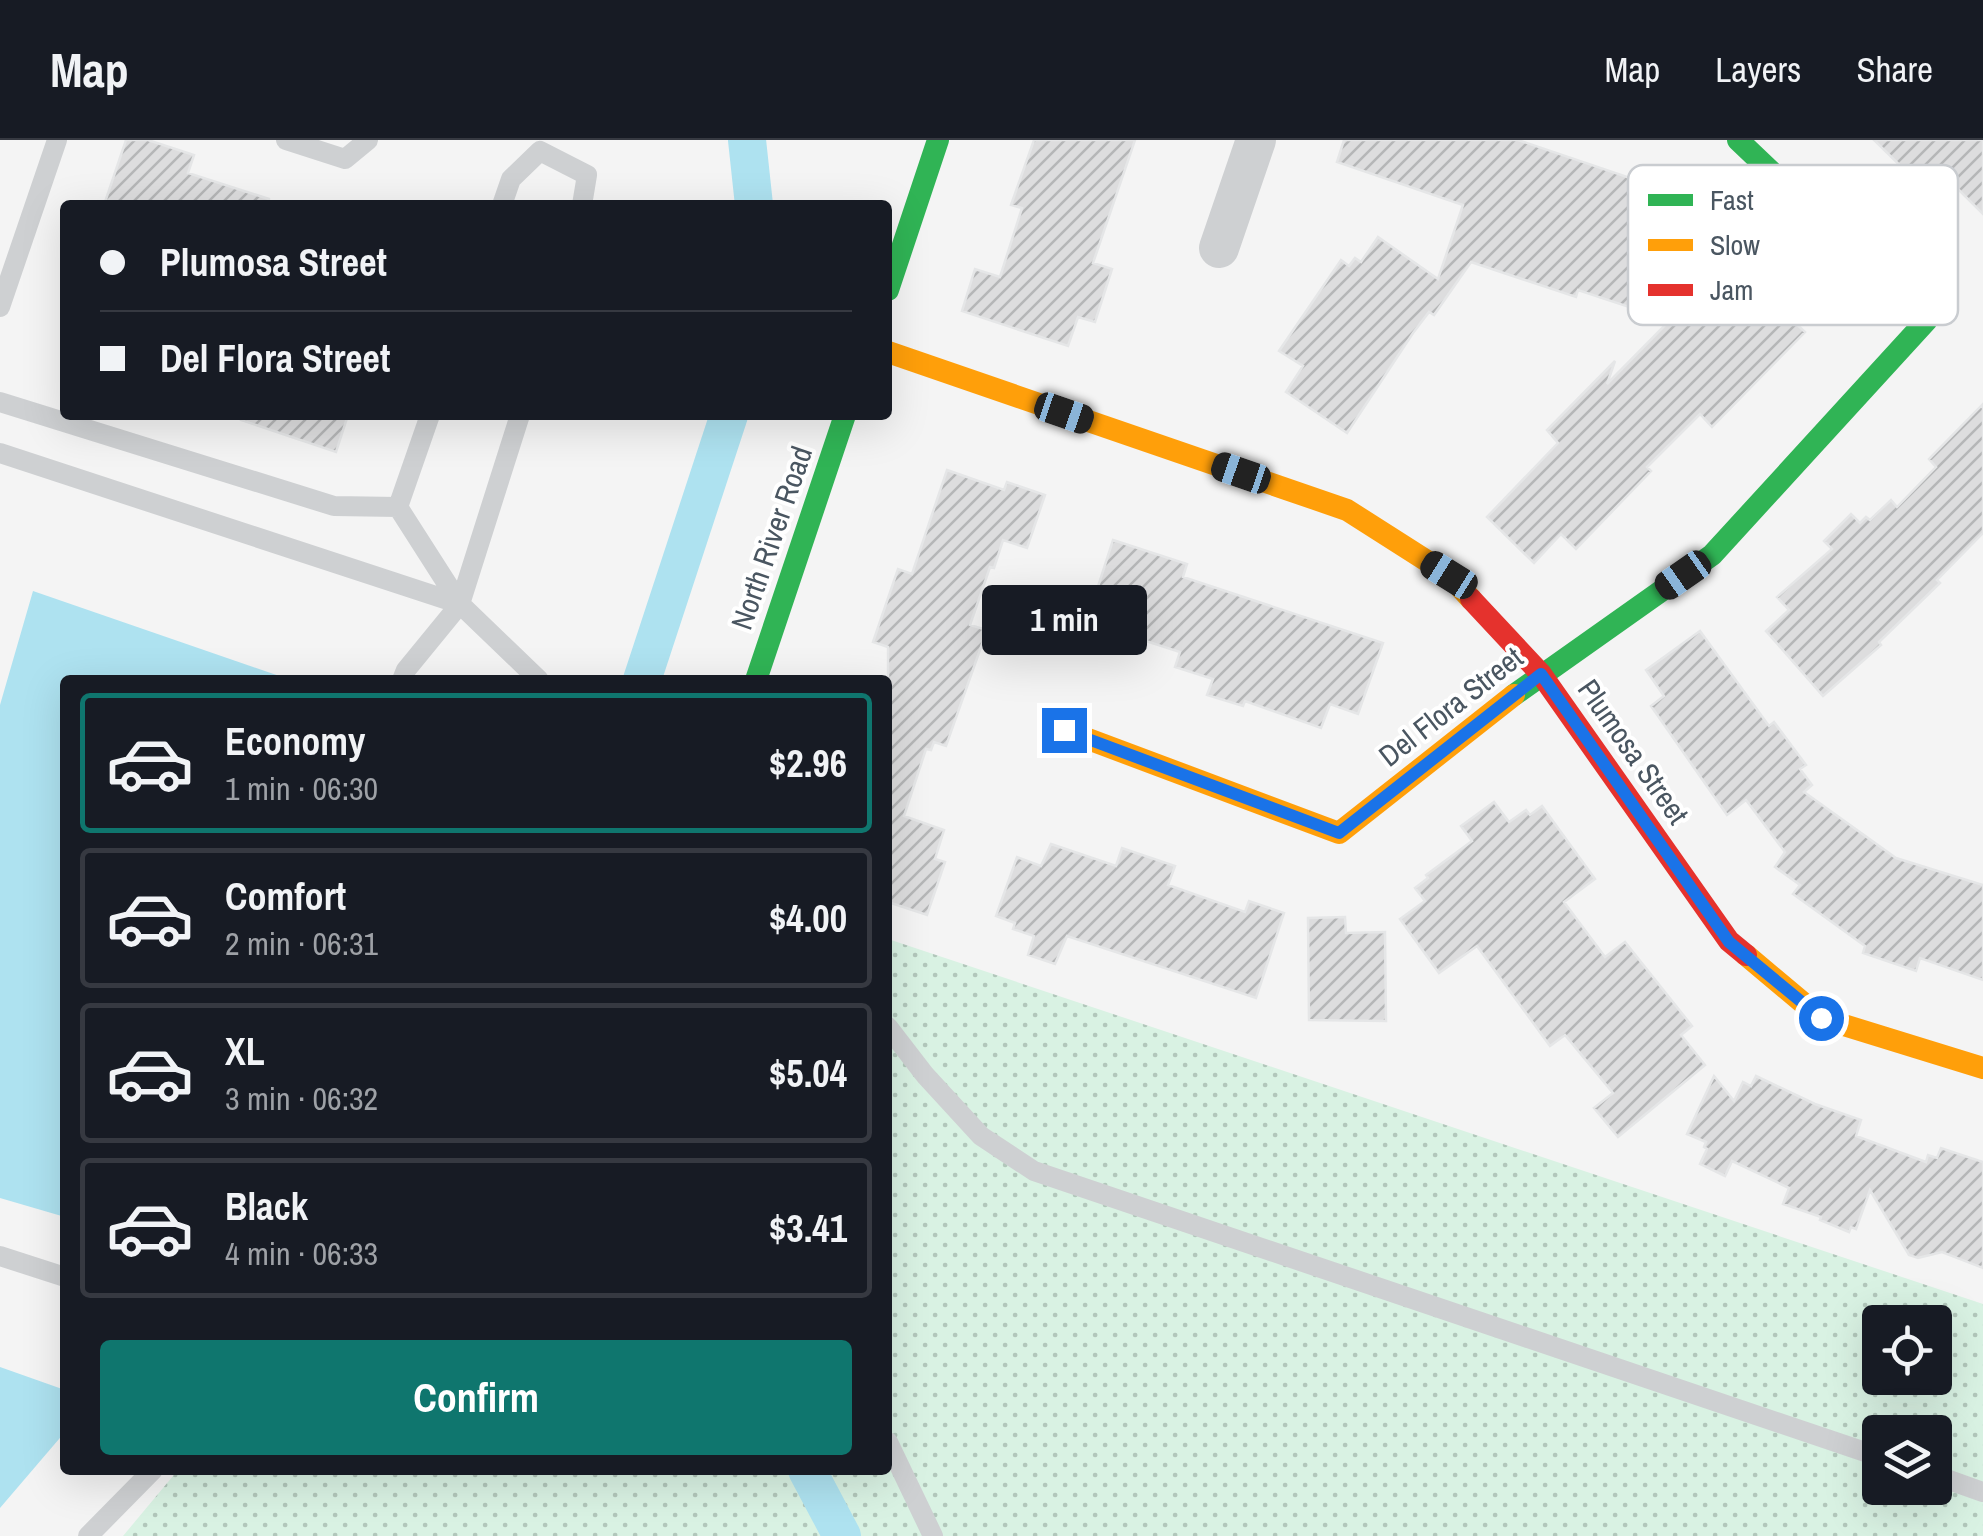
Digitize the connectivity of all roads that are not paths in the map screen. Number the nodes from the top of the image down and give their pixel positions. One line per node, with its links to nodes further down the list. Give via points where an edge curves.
1 (57, 140): 13 (lane)
2 (286, 140): 3 (lane, via 344,159)
3 (368, 140)
4 (938, 140): 12 (street)
5 (1256, 140): 11 (street)
6 (1738, 140): 8 (street, Del Flora Street)
7 (535, 145): 9 (lane); 10 (lane, via 587,175)
8 (1764, 165)
9 (504, 200)
10 (583, 200)
11 (1219, 248)
12 (892, 278)
13 (0, 307)
14 (1921, 325): 23 (street, Del Flora Street, via 1712,555)
15 (892, 353): 23 (street, Plumosa Street, via 1347,510 1449,575)
16 (0, 402): 21 (lane, via 334,506)
17 (428, 420): 21 (lane)
18 (518, 420): 22 (lane)
19 (844, 420): 26 (street, North River Road)
20 (0, 453): 22 (lane)
21 (398, 507): 22 (lane)
22 (460, 604): 24 (lane); 25 (lane)
23 (1541, 674): 27 (street, Del Flora Street, via 1339,833); 29 (street, Plumosa Street, via 1729,942 1821,1018)
24 (404, 675)
25 (533, 675)
26 (758, 675)
27 (1064, 730)
28 (892, 1032): 33 (lane, via 981,1136 1034,1171)
29 (1983, 1068)
30 (0, 1256): 31 (lane)
31 (60, 1275)
32 (892, 1450): 38 (lane)
33 (1862, 1450)
34 (148, 1475): 37 (lane)
35 (1952, 1481): 36 (lane)
36 (1983, 1492)
37 (88, 1536)
38 (933, 1536)

